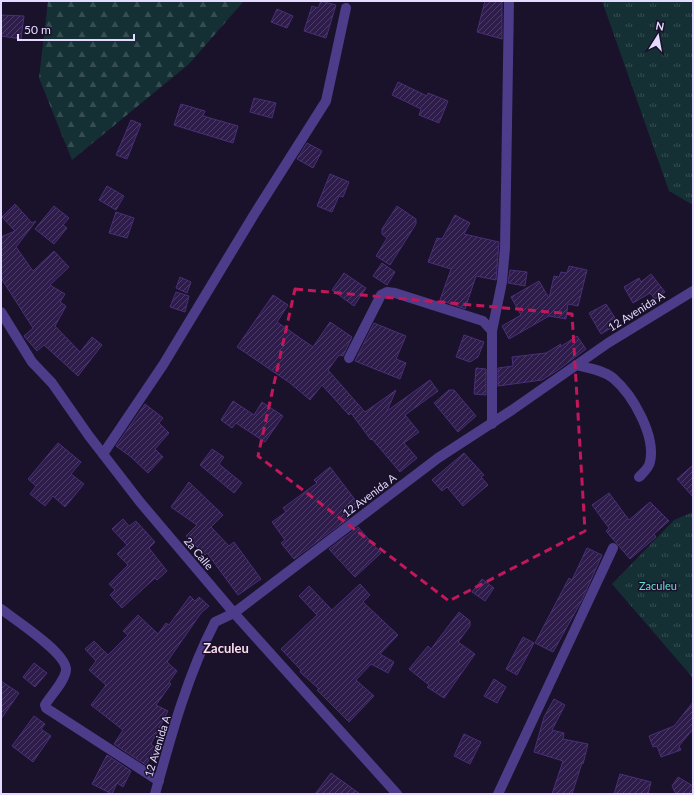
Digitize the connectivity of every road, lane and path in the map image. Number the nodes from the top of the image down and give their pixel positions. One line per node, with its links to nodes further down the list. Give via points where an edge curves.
1 (509, 1): 5 (street, via 505,248 502,282)
2 (346, 8): 9 (street, via 326,101 163,365)
3 (693, 291): 7 (street, 12 Avenida A, via 626,331)
4 (1, 312): 9 (street, 2a Calle, via 32,362 52,383)
5 (492, 331): 6 (street, via 483,321 395,292 387,292 381,295); 8 (street)
6 (349, 358)
7 (576, 365): 8 (street, 12 Avenida A); 10 (street, via 604,372 613,378 625,391 646,426 652,450 650,464)
8 (492, 424): 13 (street, 12 Avenida A, via 438,458)
9 (103, 454): 13 (street, 2a Calle)
10 (639, 477)
11 (613, 548): 17 (street)
12 (1, 609): 14 (street, via 53,649 64,661 64,675 45,705 46,708)
13 (234, 613): 14 (street, 12 Avenida A, via 214,622 172,735); 16 (street, 2a Calle)
14 (159, 781): 15 (street, 12 Avenida A)
15 (155, 794)
16 (397, 794)
17 (498, 794)

